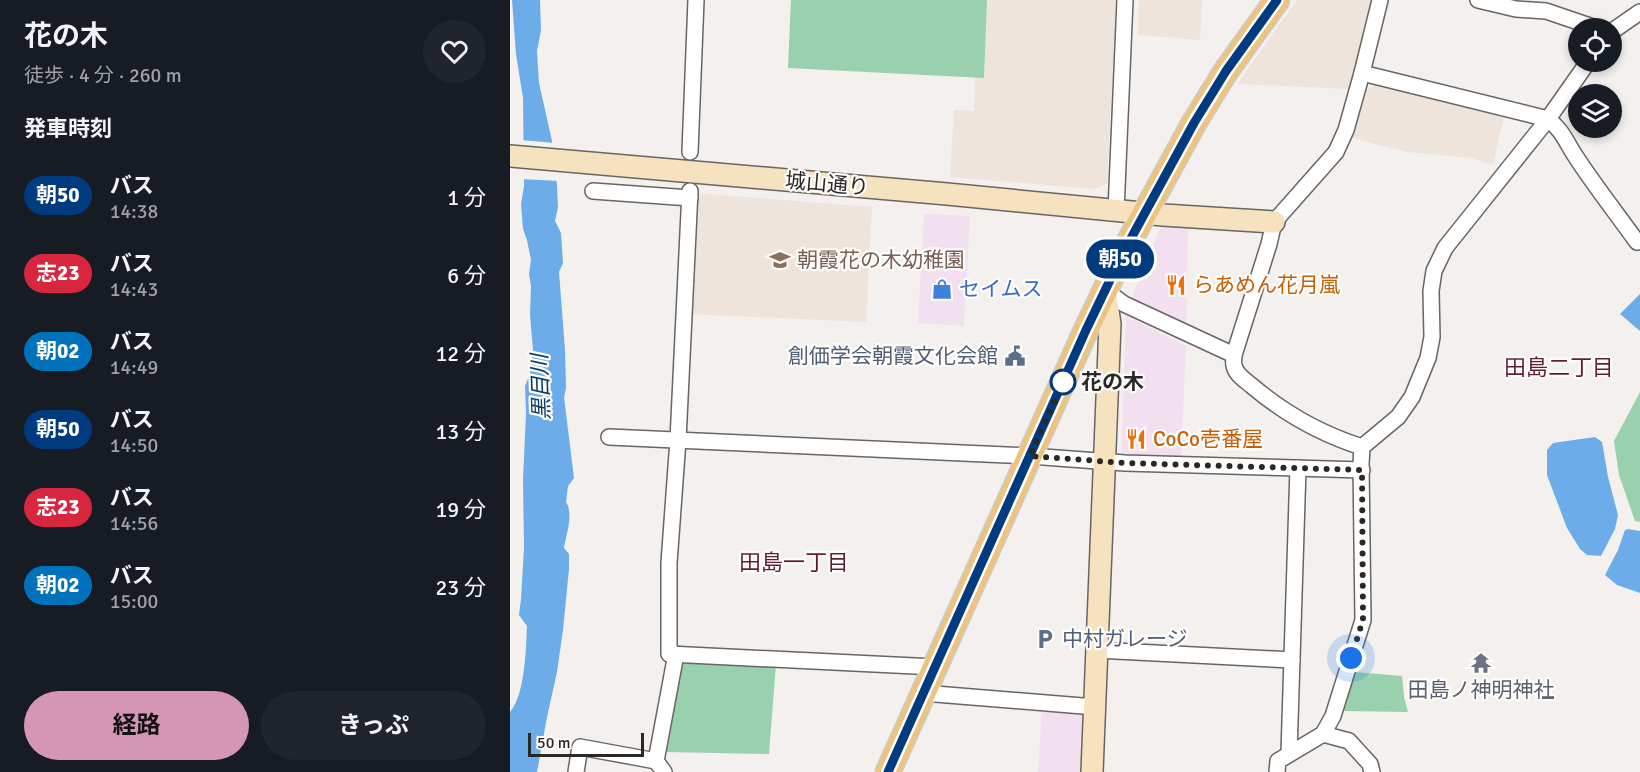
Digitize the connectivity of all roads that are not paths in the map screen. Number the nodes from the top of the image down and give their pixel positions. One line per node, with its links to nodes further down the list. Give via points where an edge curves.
1 (696, 0): 12 (street)
2 (1125, 0): 15 (street)
3 (1277, 0): 16 (main road, via 1226,71)
4 (1380, 0): 10 (street)
5 (1478, 0): 7 (street)
6 (1640, 12): 8 (street)
7 (1568, 18)
8 (1622, 24)
9 (1581, 72): 11 (street)
10 (1362, 73): 11 (street); 17 (street, via 1336,152)
11 (1548, 119): 18 (street, via 1566,138); 23 (street, via 1445,248 1434,271 1428,358 1412,397 1398,417)
12 (690, 153)
13 (510, 156): 15 (street, 城山通り)
14 (593, 191): 22 (street, via 690,194)
15 (1116, 210): 16 (street, 城山通り)
16 (1144, 213): 17 (street, 城山通り); 19 (main road)
17 (1274, 222): 20 (street)
18 (1637, 242)
19 (1105, 290): 20 (street, via 1124,304); 24 (main road); 25 (street, via 1110,324)
20 (1234, 355): 23 (street, via 1233,365 1240,376 1270,401 1304,422)
21 (609, 437): 22 (street)
22 (678, 440): 24 (street); 29 (street, via 669,563 669,654)
23 (1362, 447): 27 (street)
24 (1030, 456): 25 (street); 31 (main road)
25 (1104, 462): 26 (street); 28 (street)
26 (1298, 468): 27 (street); 30 (street)
27 (1362, 470): 34 (street, via 1363,620 1334,716)
28 (1097, 650): 30 (street); 33 (street)
29 (676, 654): 31 (street); 36 (street)
30 (1292, 660): 35 (street)
31 (935, 667): 32 (main road)
32 (923, 693): 33 (street); 39 (main road)
33 (1095, 707): 40 (street)
34 (1323, 734): 35 (street); 42 (street, via 1349,741 1370,764)
35 (1289, 753): 41 (street, via 1278,761)
36 (661, 768): 37 (street, via 580,747); 38 (street)
37 (576, 772)
38 (668, 772)
39 (888, 772)
40 (1092, 772)
41 (1277, 772)
42 (1372, 772)

